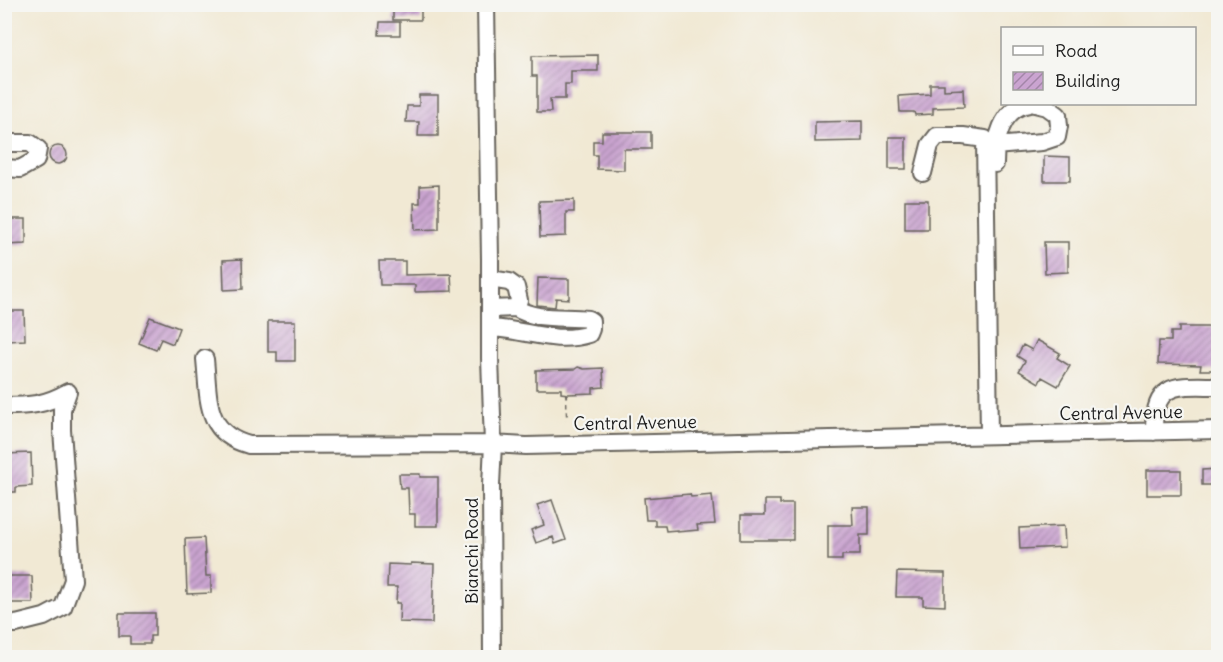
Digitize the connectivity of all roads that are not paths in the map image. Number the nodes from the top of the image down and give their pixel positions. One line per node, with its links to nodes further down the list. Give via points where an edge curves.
1 (486, 4): 8 (street)
2 (1022, 105): 5 (street, via 1003,121)
3 (1039, 105): 5 (street, via 1058,115 1057,137)
4 (4, 143): 6 (street, via 30,143 38,149 36,160 20,169)
5 (995, 146): 17 (street)
6 (4, 168)
7 (923, 173): 17 (street, via 930,145 937,136 985,139)
8 (490, 279): 9 (street, via 516,286); 10 (street)
9 (516, 308): 10 (street); 11 (street, via 535,316 588,319 590,334 547,337)
10 (490, 309): 11 (street)
11 (490, 328): 18 (street)
12 (205, 359): 18 (street, Central Avenue, via 214,423 234,441 249,445)
13 (1218, 386): 16 (street, via 1168,389 1154,416)
14 (4, 406): 19 (street, via 35,406 68,392 62,409 62,430 73,580 63,607 44,617)
15 (1218, 430): 16 (street, Central Avenue)
16 (1154, 432): 17 (street, Central Avenue)
17 (994, 435): 18 (street, Central Avenue)
18 (493, 444): 20 (street, Bianchi Road)
19 (4, 623)
20 (492, 657)

